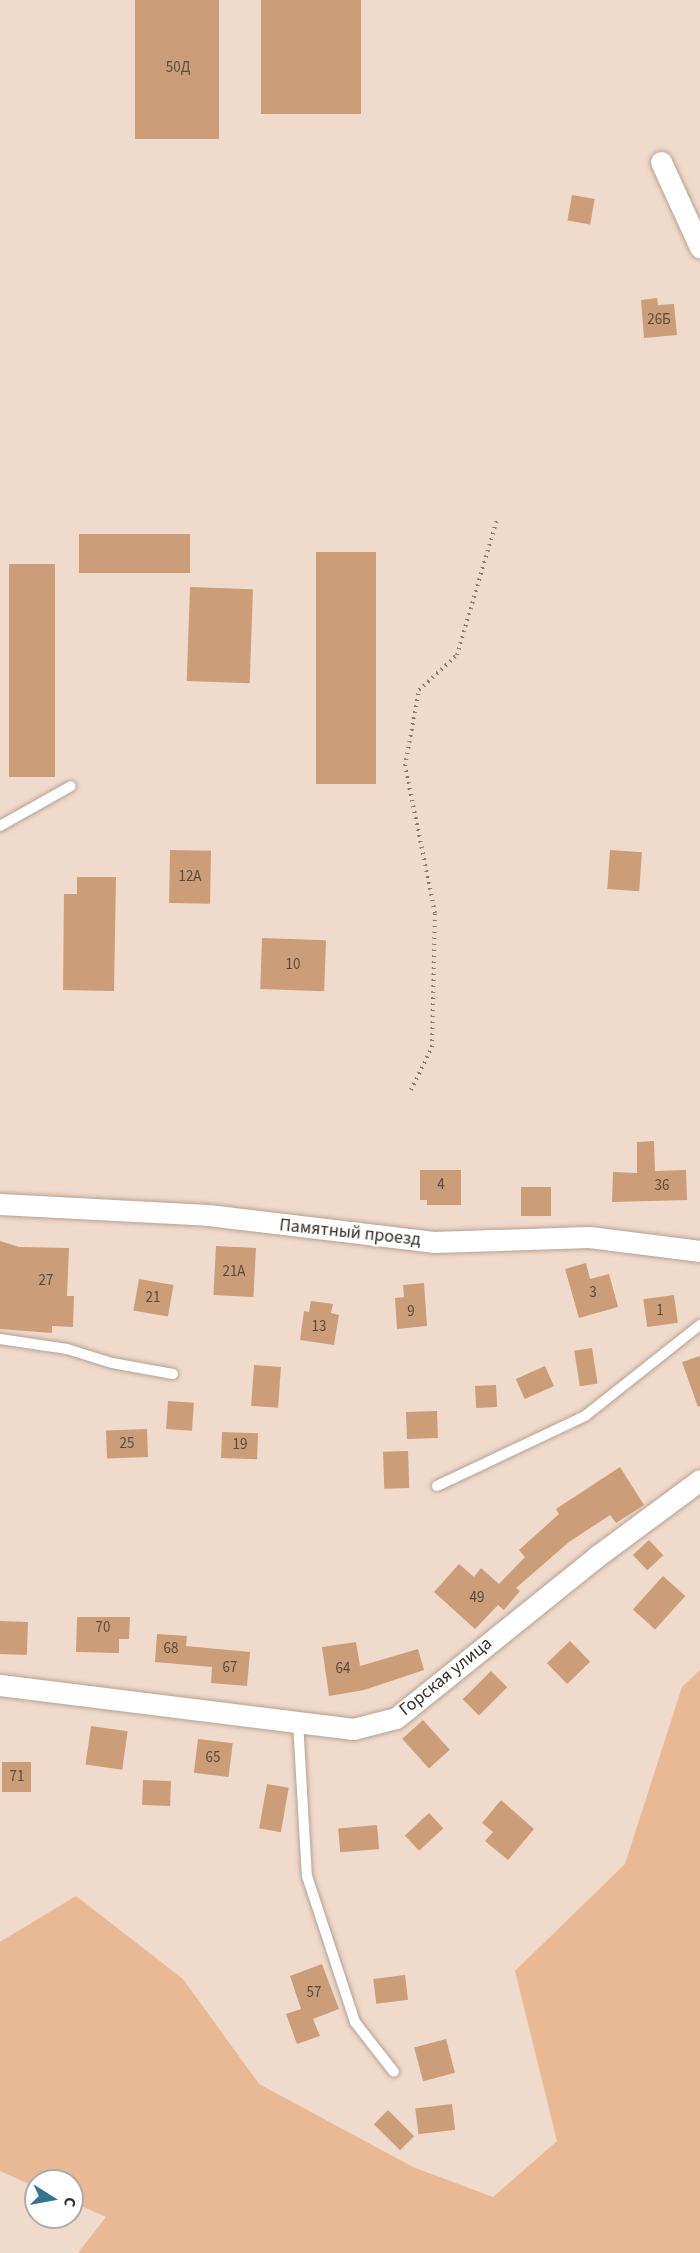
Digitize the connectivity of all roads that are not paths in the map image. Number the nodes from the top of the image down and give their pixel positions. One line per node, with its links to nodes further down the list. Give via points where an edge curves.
1 (661, 162): 2 (street)
2 (700, 247)
3 (71, 786): 4 (lane)
4 (0, 826)
5 (0, 1204): 6 (street, Памятный проезд, via 208,1215 433,1242 589,1238)
6 (700, 1251)
7 (700, 1325): 11 (lane, via 585,1416)
8 (0, 1340): 9 (lane, via 67,1349 112,1363)
9 (172, 1374)
10 (700, 1480): 13 (street, Горская улица, via 596,1557 396,1718 353,1730)
11 (437, 1486)
12 (0, 1685): 13 (street, Горская улица)
13 (298, 1722): 14 (lane, via 307,1876 355,2022)
14 (394, 2072)

